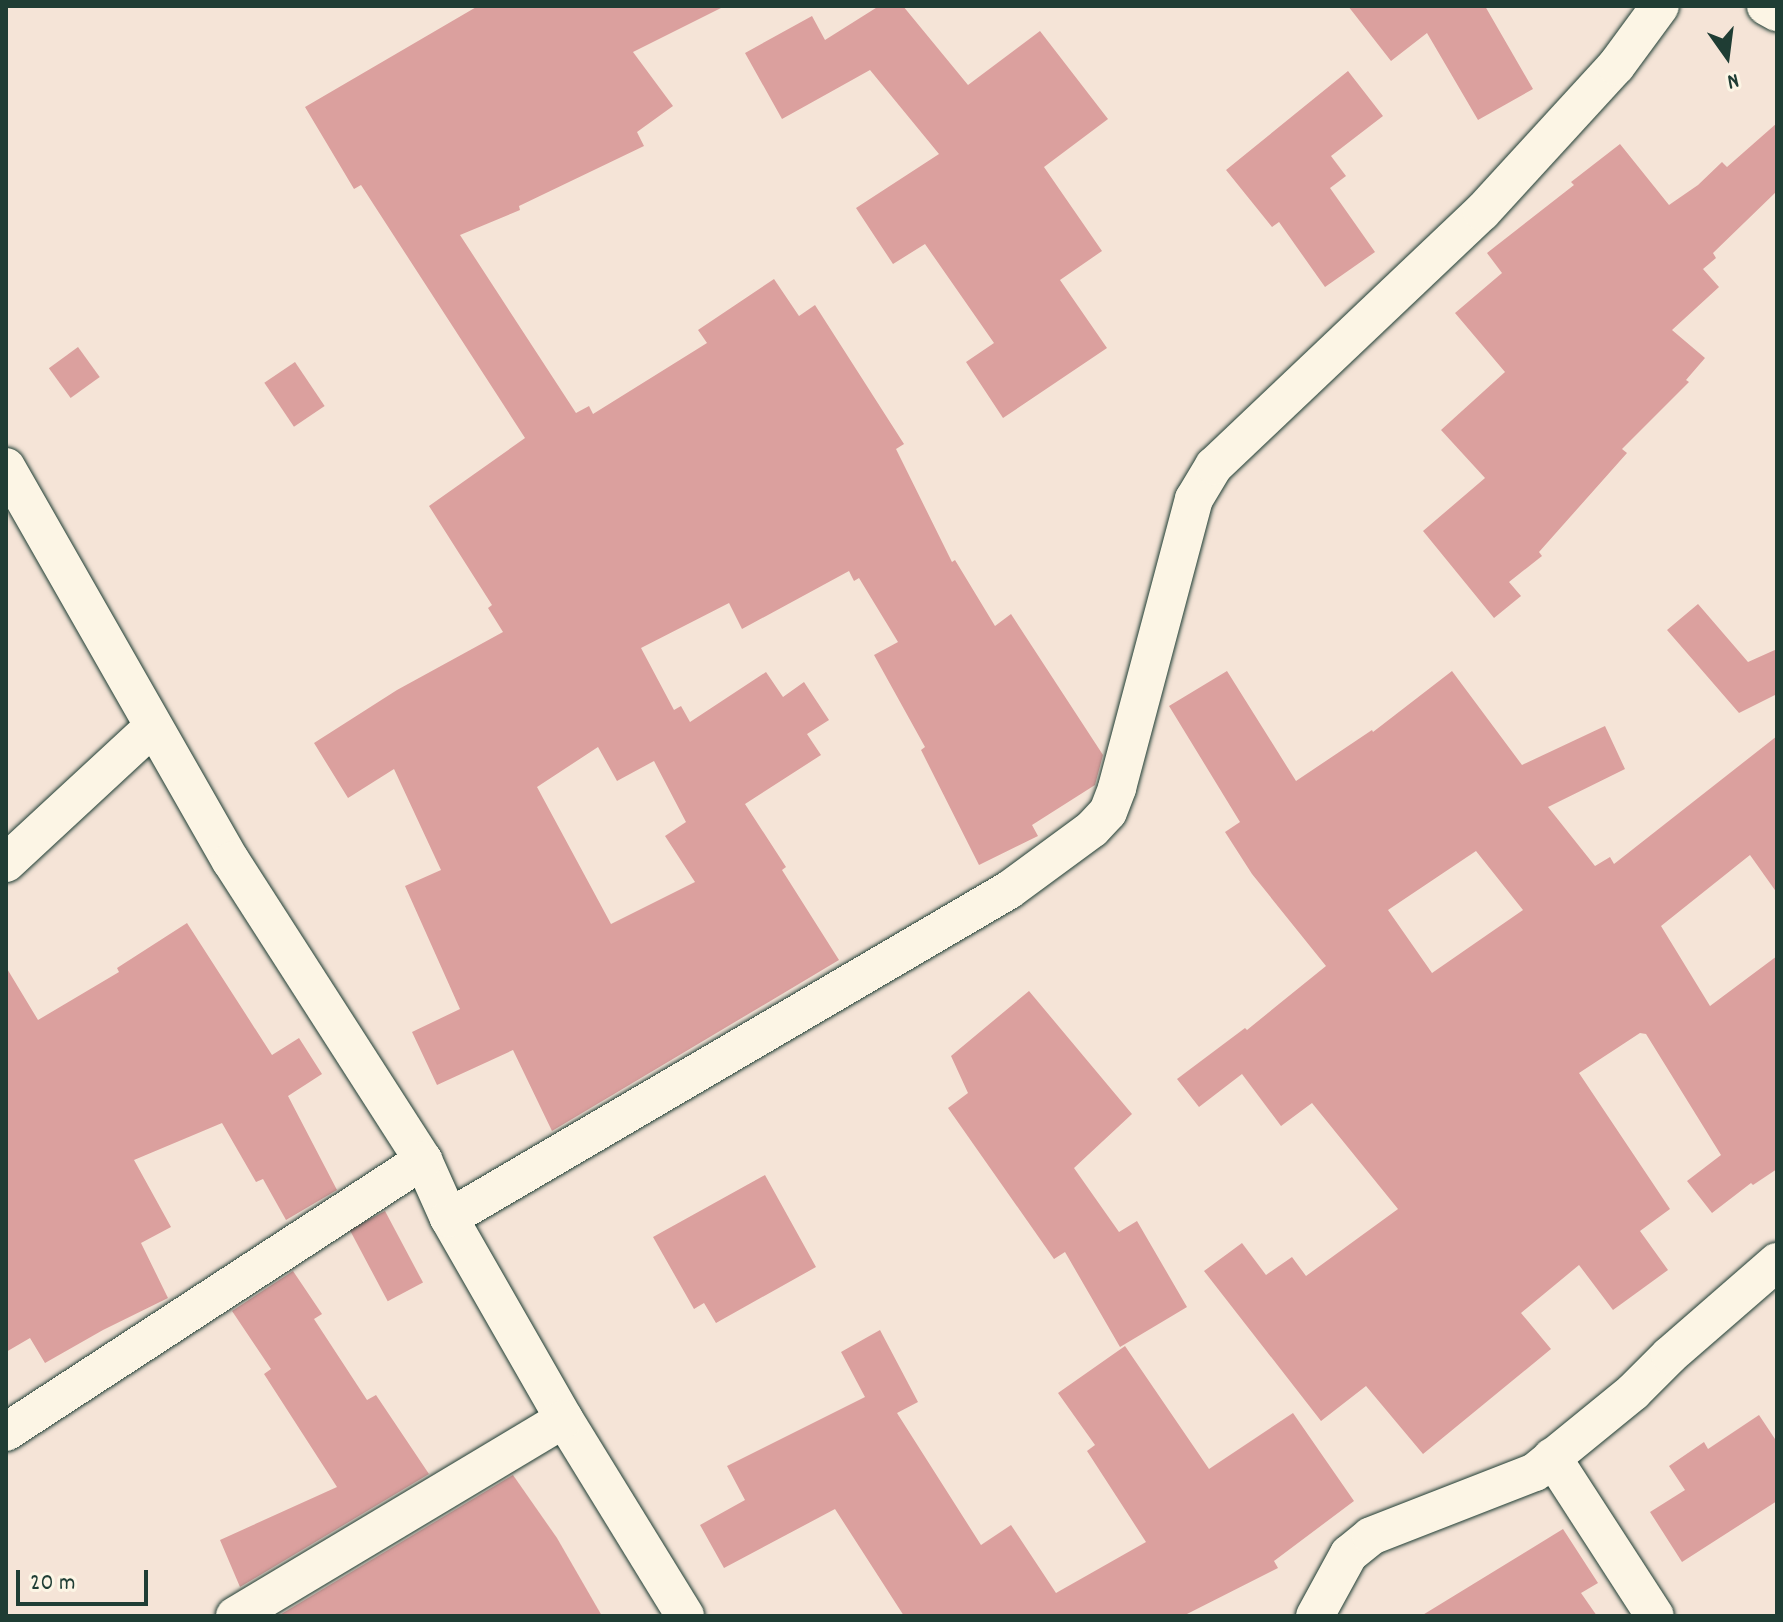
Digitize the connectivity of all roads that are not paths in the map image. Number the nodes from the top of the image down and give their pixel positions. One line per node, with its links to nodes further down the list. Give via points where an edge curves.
1 (1660, 6): 8 (street, via 1616,66 1482,212 1214,466 1194,499 1117,788 1108,812 1092,829 1009,890)
2 (1765, 6): 3 (street)
3 (1777, 12)
4 (6, 467): 5 (street)
5 (153, 727): 6 (street); 7 (street, via 231,861)
6 (6, 863)
7 (423, 1160): 8 (street); 11 (street)
8 (449, 1218): 10 (street)
9 (1777, 1262): 12 (street)
10 (564, 1419): 13 (street); 14 (street)
11 (6, 1432)
12 (1552, 1457): 15 (street, via 1535,1472 1371,1536 1349,1554); 16 (street)
13 (235, 1616)
14 (685, 1616)
15 (1315, 1616)
16 (1655, 1616)

